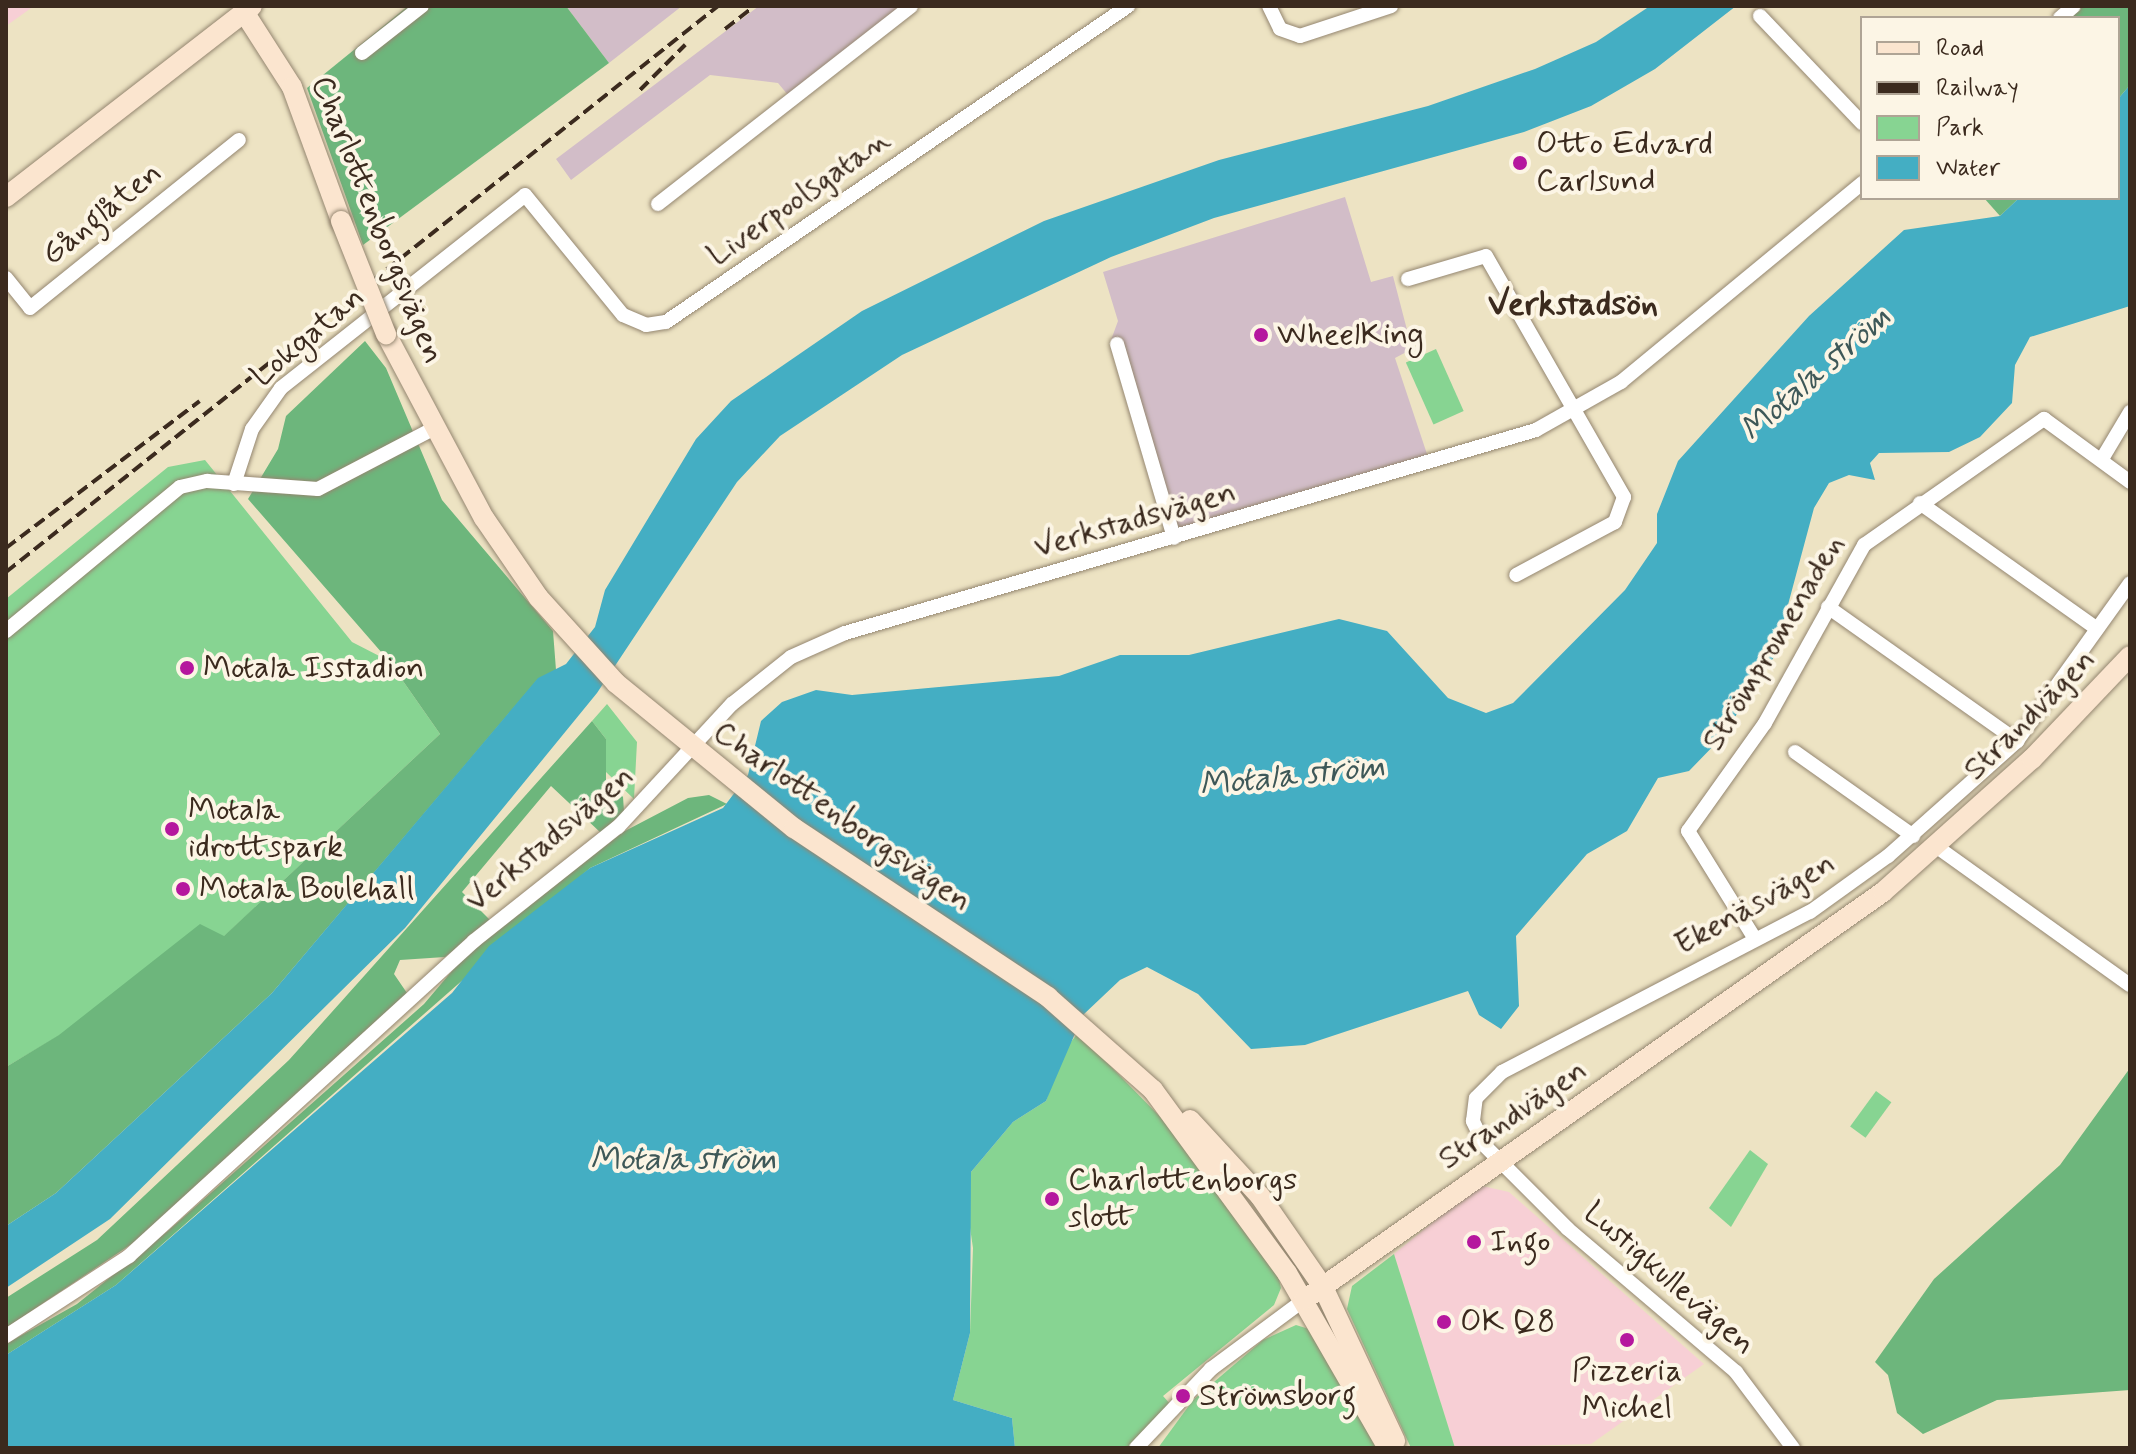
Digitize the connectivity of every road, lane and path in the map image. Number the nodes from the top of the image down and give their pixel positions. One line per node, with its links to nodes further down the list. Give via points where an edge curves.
1 (422, 6): 8 (street)
2 (911, 6): 14 (street)
3 (1128, 6): 12 (street, Liverpoolsgatan, via 666,322 646,325 623,315)
4 (1269, 6): 5 (street, via 1280,29 1300,36)
5 (1391, 6)
6 (248, 9): 13 (main road); 20 (main road, Charlottenborgsvägen, bridge, via 292,87 386,334)
7 (1760, 16): 9 (street)
8 (362, 53)
9 (1860, 121)
10 (239, 140): 15 (street, Gånglåten, via 30,308)
11 (1860, 185): 18 (street, Verkstadsvägen, via 1646,363)
12 (525, 195): 23 (street, Lokgatan, via 281,388 252,429)
13 (6, 197)
14 (658, 204)
15 (6, 278)
16 (1408, 279): 18 (street, via 1486,256)
17 (1117, 344): 25 (street)
18 (1571, 412): 25 (street, Verkstadsvägen, via 1500,445); 26 (street, via 1620,490 1624,510 1576,548)
19 (2130, 412): 21 (street)
20 (433, 429): 23 (street, via 318,489); 33 (main road, Charlottenborgsvägen, via 491,529 565,629)
21 (2102, 459): 22 (street); 24 (street, Strömpromenaden, via 2044,419)
22 (2130, 482)
23 (234, 484): 30 (street, via 207,481 170,492)
24 (1920, 503): 28 (street, Strömpromenaden, via 1873,535); 29 (street)
25 (1174, 538): 33 (street, Verkstadsvägen, via 825,640 750,687)
26 (1516, 575)
27 (2130, 583): 29 (street, Ekenäsvägen)
28 (1828, 607): 32 (street); 37 (street, Strömpromenaden, via 1765,723 1688,831)
29 (2097, 629): 32 (street, Ekenäsvägen)
30 (6, 631)
31 (2130, 656): 36 (main road, Strandvägen)
32 (2017, 741): 35 (street, Ekenäsvägen)
33 (691, 749): 39 (main road, Charlottenborgsvägen, via 1000,962); 43 (street, Verkstadsvägen, via 618,827 474,941 129,1256)
34 (1795, 752): 35 (street)
35 (1913, 836): 37 (street, Ekenäsvägen, via 1826,903)
36 (1937, 847): 38 (street); 40 (main road, Strandvägen, via 1771,976)
37 (1755, 939): 40 (street, Ekenäsvägen, via 1485,1084 1473,1121)
38 (2130, 984)
39 (1153, 1090): 41 (main road, Charlottenborgsvägen, via 1232,1162); 42 (main road, Charlottenborgsvägen)
40 (1498, 1160): 41 (main road, Strandvägen); 47 (street, Lustigkullevägen, via 1736,1372)
41 (1323, 1287): 42 (main road, Strandvägen); 46 (main road, Charlottenborgsvägen)
42 (1304, 1300): 44 (street, Strandvägen, via 1211,1369); 45 (main road, Charlottenborgsvägen)
43 (6, 1336)
44 (1136, 1448)
45 (1388, 1448)
46 (1397, 1448)
47 (1793, 1448)

